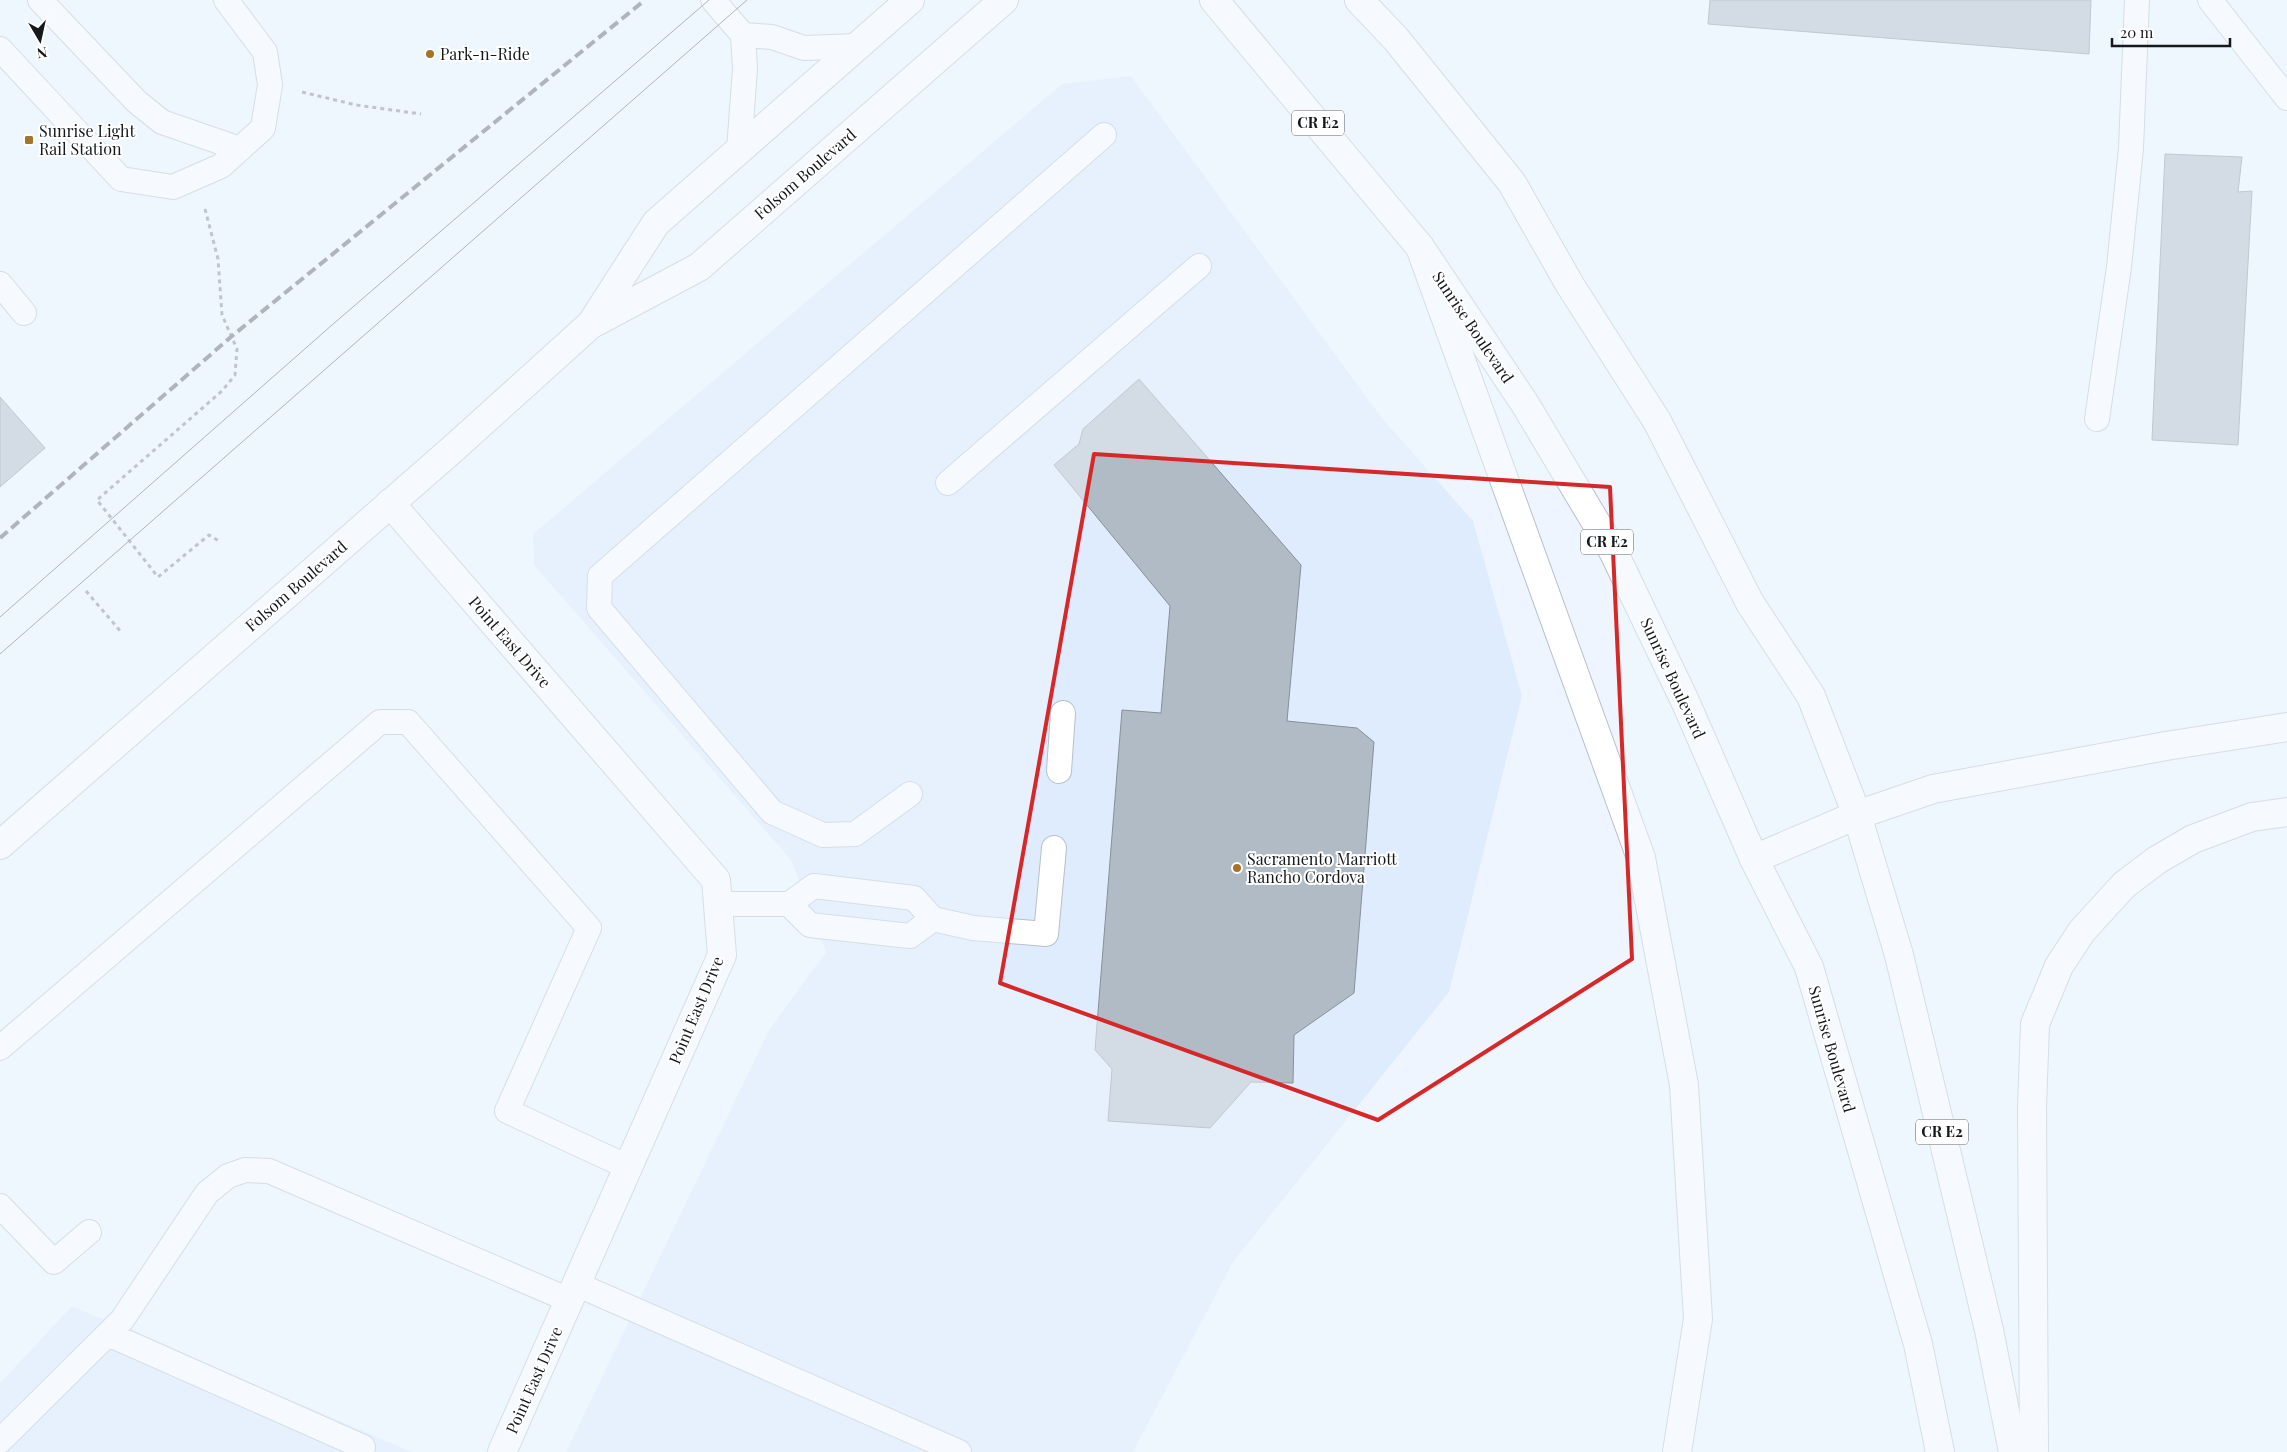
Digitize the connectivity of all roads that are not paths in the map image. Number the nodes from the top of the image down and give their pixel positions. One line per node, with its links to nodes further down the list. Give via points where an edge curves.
1 (40, 0): 17 (lane, via 137,102 162,122)
2 (226, 0): 17 (lane, via 265,52 270,85 263,128)
3 (713, 0): 11 (lane)
4 (910, 0): 13 (main road, Folsom Boulevard)
5 (1004, 0): 23 (main road, Folsom Boulevard, via 699,266)
6 (1214, 0): 19 (main road, Sunrise Boulevard / CR E2)
7 (1359, 0): 12 (main road, CR E2)
8 (1381, 0): 12 (main road)
9 (2137, 0): 24 (lane, via 2131,148 2119,266)
10 (2210, 0): 15 (lane)
11 (744, 35): 13 (lane, via 772,37 804,48); 18 (lane)
12 (1396, 39): 32 (main road, CR E2, via 1512,183 1570,284 1656,421 1750,603 1812,696)
13 (858, 46): 18 (main road, Folsom Boulevard)
14 (0, 49): 17 (lane, via 121,179 173,187 221,166)
15 (2287, 98)
16 (1104, 135): 30 (lane, via 600,576 600,608 772,812 823,835 855,834)
17 (240, 149)
18 (739, 150): 23 (main road, Folsom Boulevard, via 656,223)
19 (1420, 247): 35 (main road, Sunrise Boulevard / CR E2, via 1525,404 1613,551 1685,702); 49 (main road, via 1641,858 1684,1085 1698,1309)
20 (1198, 266): 25 (lane)
21 (0, 284): 22 (lane)
22 (24, 313)
23 (590, 325): 26 (main road, Folsom Boulevard)
24 (2097, 419)
25 (948, 483)
26 (390, 503): 33 (main road, Folsom Boulevard); 36 (main road, Point East Drive, via 716,880)
27 (1063, 713): 29 (lane)
28 (2287, 727): 32 (main road, via 2166,746 1934,790)
29 (1059, 771)
30 (910, 794)
31 (2287, 812): 52 (main road, via 2252,817 2193,838 2124,885 2082,931 2059,966 2035,1024 2032,1097)
32 (1857, 815): 35 (main road); 51 (main road, CR E2, via 1902,965 1989,1330)
33 (0, 846)
34 (1054, 848): 38 (lane, via 1046,934 973,928)
35 (1754, 859): 50 (main road, Sunrise Boulevard / CR E2, via 1809,967 1918,1344)
36 (719, 904): 37 (lane); 40 (main road, Point East Drive, via 722,955)
37 (789, 904): 38 (lane, via 810,925 910,936); 38 (lane, via 814,886 914,898)
38 (934, 919)
39 (0, 1048): 40 (lane, via 380,722 408,722 589,928 508,1112)
40 (628, 1167): 43 (main road, Point East Drive)
41 (0, 1206): 42 (lane, via 54,1262)
42 (89, 1232)
43 (573, 1292): 44 (lane, via 269,1171 246,1170 228,1176 207,1193 122,1320); 47 (main road, Point East Drive); 48 (lane)
44 (108, 1334): 45 (lane); 46 (lane, via 363,1447)
45 (0, 1441)
46 (361, 1452)
47 (502, 1452)
48 (959, 1452)
49 (1677, 1452)
50 (1940, 1452)
51 (2013, 1452)
52 (2034, 1452)

